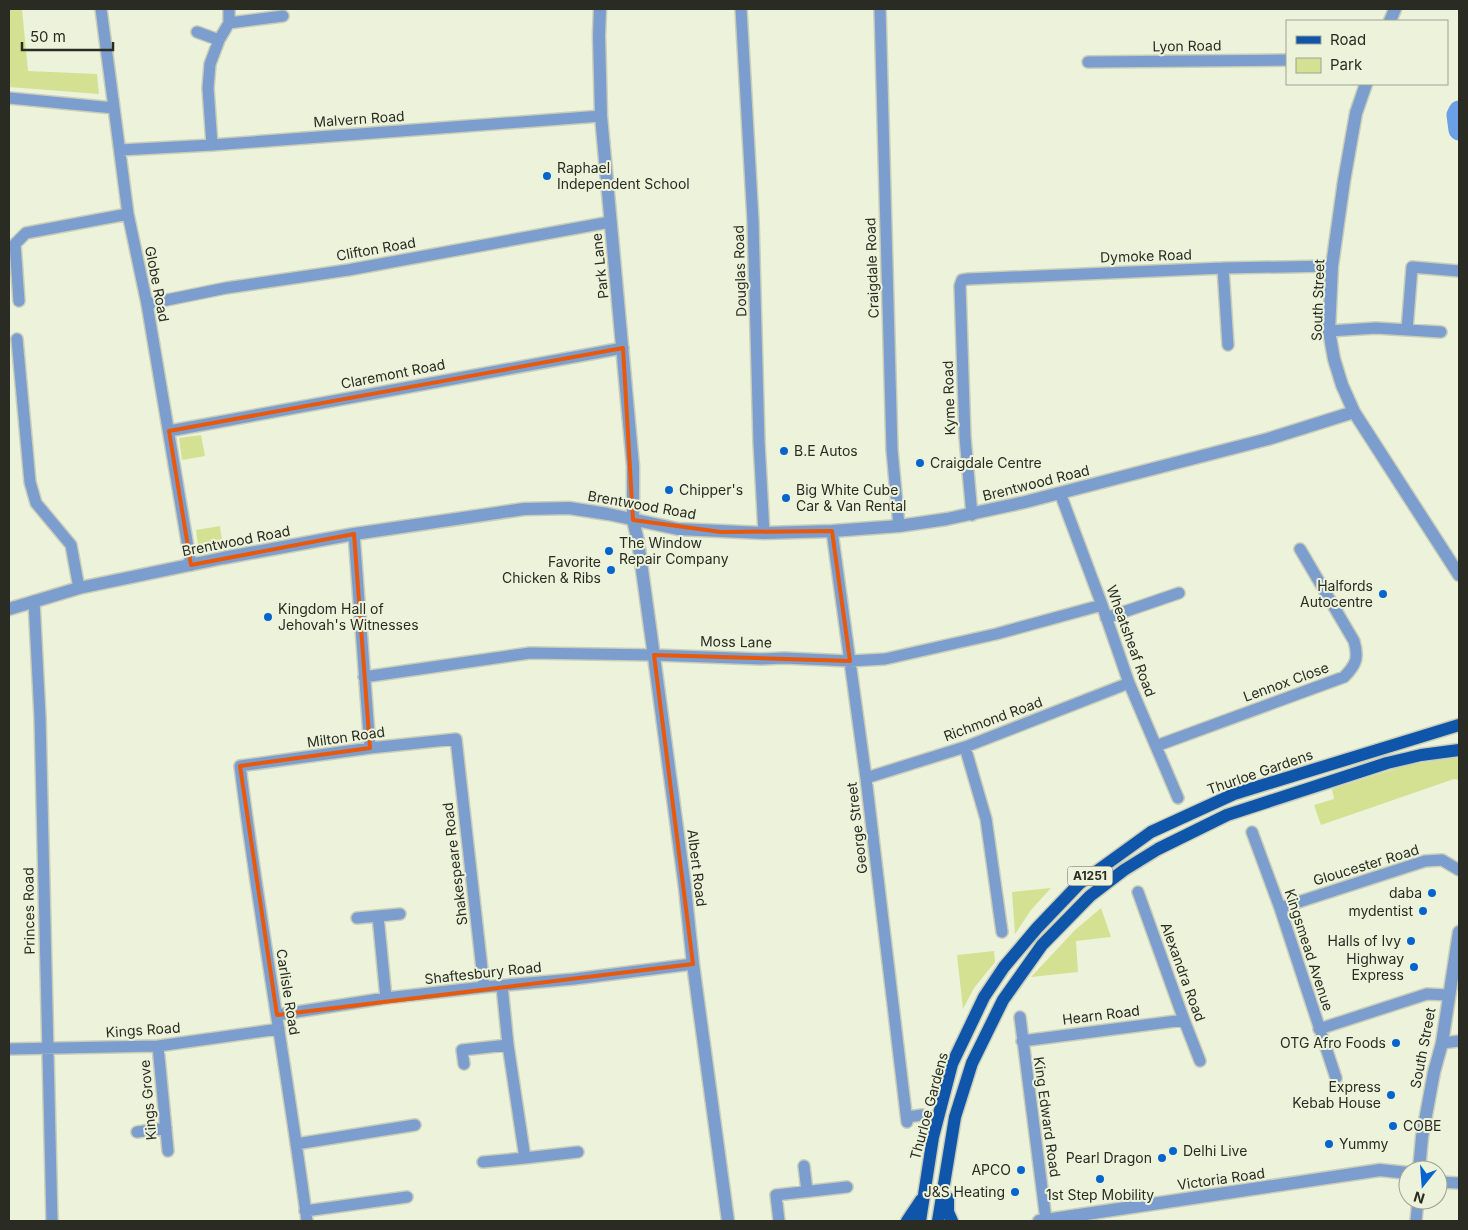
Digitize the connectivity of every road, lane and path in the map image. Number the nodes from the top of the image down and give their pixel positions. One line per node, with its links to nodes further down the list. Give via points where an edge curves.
1 (100, 9): 14 (street, Globe Road)
2 (229, 9): 7 (street)
3 (600, 9): 15 (street, Park Lane)
4 (741, 9): 39 (street, Douglas Road, via 753,221)
5 (880, 9): 37 (street, Craigdale Road, via 892,450)
6 (283, 16): 7 (street)
7 (229, 24): 9 (street)
8 (197, 32): 9 (street)
9 (219, 40): 16 (street, via 210,64 208,88)
10 (1286, 60): 11 (street, Lyon Road)
11 (1088, 62)
12 (1366, 85): 20 (street, South Street, via 1356,113)
13 (9, 98): 14 (street)
14 (114, 108): 17 (street, Globe Road)
15 (601, 116): 16 (street, Malvern Road); 19 (street, Park Lane)
16 (212, 145): 17 (street, Malvern Road)
17 (120, 150): 18 (street, Globe Road)
18 (128, 214): 24 (street, via 26,232 15,244); 25 (street, Globe Road)
19 (610, 222): 25 (street, Clifton Road); 31 (street, Park Lane)
20 (1332, 266): 21 (street, Dymoke Road); 27 (street, South Street)
21 (1223, 268): 23 (street, Dymoke Road); 30 (street)
22 (1459, 271): 26 (street, via 1412,267)
23 (962, 280): 35 (street, Kyme Road, via 965,437)
24 (19, 301)
25 (147, 304): 33 (street, Globe Road)
26 (1406, 330): 27 (street); 28 (street)
27 (1329, 331): 32 (street, South Street, via 1342,385)
28 (1441, 332)
29 (16, 339): 44 (street, via 30,482 36,503 71,545)
30 (1228, 346)
31 (623, 348): 33 (street, Claremont Road); 36 (street, Park Lane, via 633,466)
32 (1354, 412): 34 (street, Brentwood Road, via 1268,439); 43 (street, South Street)
33 (169, 431): 42 (street, Globe Road)
34 (1060, 493): 35 (street, Brentwood Road); 47 (street, Wheatsheaf Road)
35 (972, 515): 37 (street, Brentwood Road)
36 (633, 520): 39 (street, Brentwood Road, via 678,529); 40 (street, Brentwood Road, via 569,508 524,509); 50 (street, Albert Road)
37 (899, 526): 38 (street, Brentwood Road)
38 (832, 531): 39 (street, Brentwood Road); 51 (street, George Street)
39 (764, 533)
40 (354, 534): 42 (street, Brentwood Road); 52 (street)
41 (1300, 550): 56 (street, Lennox Close, via 1354,641 1358,654 1352,669 1344,677)
42 (191, 565): 44 (street, Brentwood Road)
43 (1459, 575)
44 (79, 588): 46 (street, Brentwood Road)
45 (1179, 593): 49 (street)
46 (34, 601): 48 (street, Brentwood Road); 87 (street, Princes Road)
47 (1102, 605): 49 (street, Wheatsheaf Road); 51 (street, Moss Lane, via 996,634 885,659)
48 (9, 609)
49 (1106, 618): 53 (street, Wheatsheaf Road)
50 (654, 655): 51 (street, Moss Lane); 52 (street, Moss Lane, via 530,653); 72 (street, Albert Road)
51 (850, 661): 61 (street, George Street)
52 (364, 677): 58 (street)
53 (1129, 683): 56 (street, Wheatsheaf Road); 57 (street, Richmond Road)
54 (1459, 725): 108 (main road, Thurloe Gardens / A1251, via 1234,794 1152,832 1079,884 1004,966 984,998 952,1064 933,1137)
55 (456, 738): 58 (street, Milton Road); 74 (street, Shakespeare Road)
56 (1156, 746): 62 (street, Wheatsheaf Road)
57 (965, 747): 61 (street, Richmond Road); 70 (street, via 986,818)
58 (370, 748): 60 (street, Milton Road)
59 (1459, 750): 102 (main road, Thurloe Gardens / A1251, via 1421,754 1387,763 1227,816 1158,849 1090,896 1042,945 1003,1000 972,1063 955,1117)
60 (240, 766): 77 (street, Carlisle Road)
61 (866, 778): 92 (street, George Street, via 907,1119)
62 (1178, 798)
63 (1252, 832): 66 (street, Kingsmead Avenue)
64 (1459, 870): 66 (street, Gloucester Road, via 1442,860 1425,862)
65 (1138, 892): 79 (street, Alexandra Road)
66 (1280, 908): 81 (street, Kingsmead Avenue)
67 (400, 914): 68 (street)
68 (378, 916): 69 (street); 76 (street)
69 (357, 918)
70 (1002, 932)
71 (1459, 932): 75 (street, South Street)
72 (693, 964): 73 (street, Shaftesbury Road); 111 (street, Albert Road)
73 (502, 986): 74 (street, Shaftesbury Road); 85 (street)
74 (484, 987): 76 (street, Shaftesbury Road)
75 (1448, 995): 81 (street, via 1427,994); 84 (street, South Street)
76 (386, 998): 77 (street, Shaftesbury Road)
77 (277, 1014): 80 (street, Carlisle Road)
78 (1020, 1017): 82 (street, King Edward Road)
79 (1184, 1020): 82 (street, Hearn Road); 89 (street, Alexandra Road)
80 (279, 1029): 86 (street, Kings Road); 96 (street, Carlisle Road)
81 (1319, 1029): 91 (street, Kingsmead Avenue)
82 (1022, 1040): 117 (street, King Edward Road)
83 (1459, 1040): 84 (street)
84 (1442, 1043): 100 (street, South Street)
85 (508, 1045): 90 (street, via 462,1050); 99 (street)
86 (158, 1046): 87 (street, Kings Road); 94 (street, Kings Grove)
87 (47, 1049): 88 (street, Kings Road); 110 (street, Princes Road)
88 (9, 1050)
89 (1200, 1061)
90 (464, 1064)
91 (1336, 1078)
92 (922, 1114)
93 (415, 1125): 96 (street)
94 (166, 1128): 95 (street); 97 (street, Kings Grove)
95 (136, 1132)
96 (296, 1144): 109 (street, Carlisle Road)
97 (168, 1151)
98 (578, 1152): 99 (street)
99 (525, 1158): 101 (street)
100 (1420, 1160)
101 (483, 1162)
102 (948, 1163): 115 (main road, Thurloe Gardens / A1251); 116 (main road, A1251, via 948,1212)
103 (804, 1166): 106 (street)
104 (1398, 1172): 117 (street, Victoria Road, via 1380,1170)
105 (847, 1187): 106 (street)
106 (807, 1191): 112 (street, via 776,1195)
107 (407, 1197): 109 (street)
108 (923, 1198): 113 (main road, A1251); 114 (main road, Thurloe Gardens / A1251)
109 (306, 1216)
110 (52, 1221)
111 (728, 1221)
112 (779, 1221)
113 (907, 1221)
114 (920, 1221)
115 (938, 1221)
116 (952, 1221)
117 (1043, 1221)

